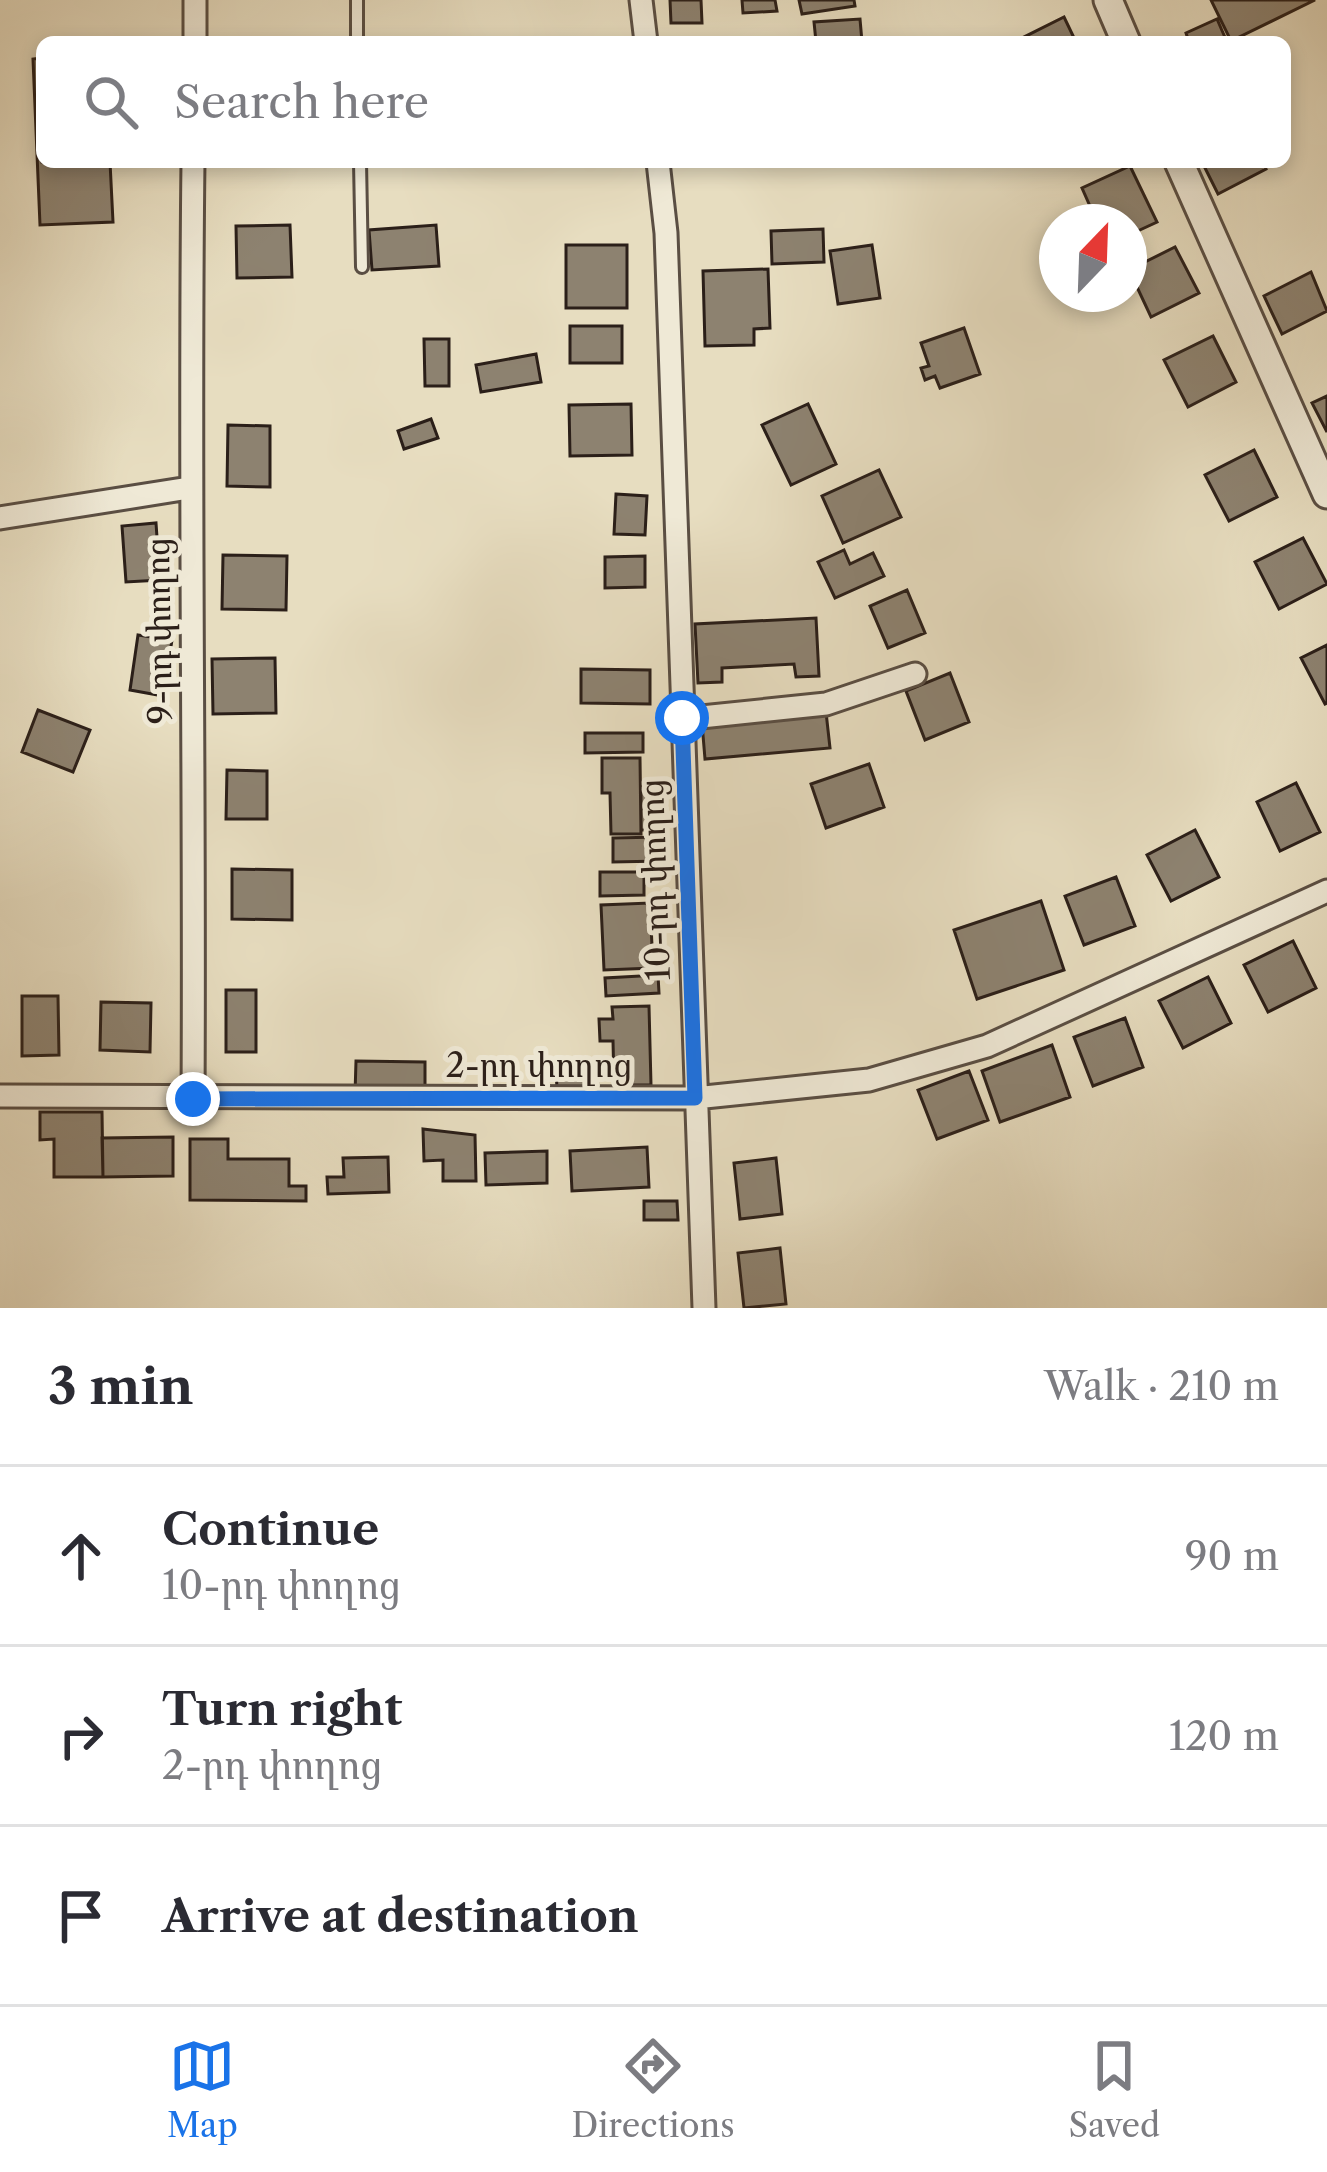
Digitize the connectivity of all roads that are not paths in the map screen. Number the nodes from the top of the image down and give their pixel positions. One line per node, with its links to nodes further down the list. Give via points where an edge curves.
1 (195, 0): 5 (street)
2 (357, 0): 6 (lane)
3 (641, 0): 7 (street)
4 (1108, 0): 8 (street)
5 (195, 36)
6 (358, 36)
7 (645, 36)
8 (1123, 36)
9 (193, 168): 14 (street, 9-րդ փողոց)
10 (360, 168): 13 (lane)
11 (659, 168): 18 (street, 10-րդ փողոց)
12 (1183, 168): 15 (street)
13 (362, 267)
14 (189, 488): 16 (street); 22 (street, 9-րդ փողոց)
15 (1327, 494)
16 (0, 518)
17 (915, 674): 18 (street, via 826,704)
18 (682, 718): 21 (street, 10-րդ փողոց)
19 (1327, 891): 21 (street, 2-րդ փողոց, via 987,1046 868,1080)
20 (0, 1096): 22 (street, 2-րդ փողոց)
21 (695, 1098): 22 (street, 2-րդ փողոց); 23 (street, 10-րդ փողոց)
22 (193, 1099)
23 (704, 1308)

